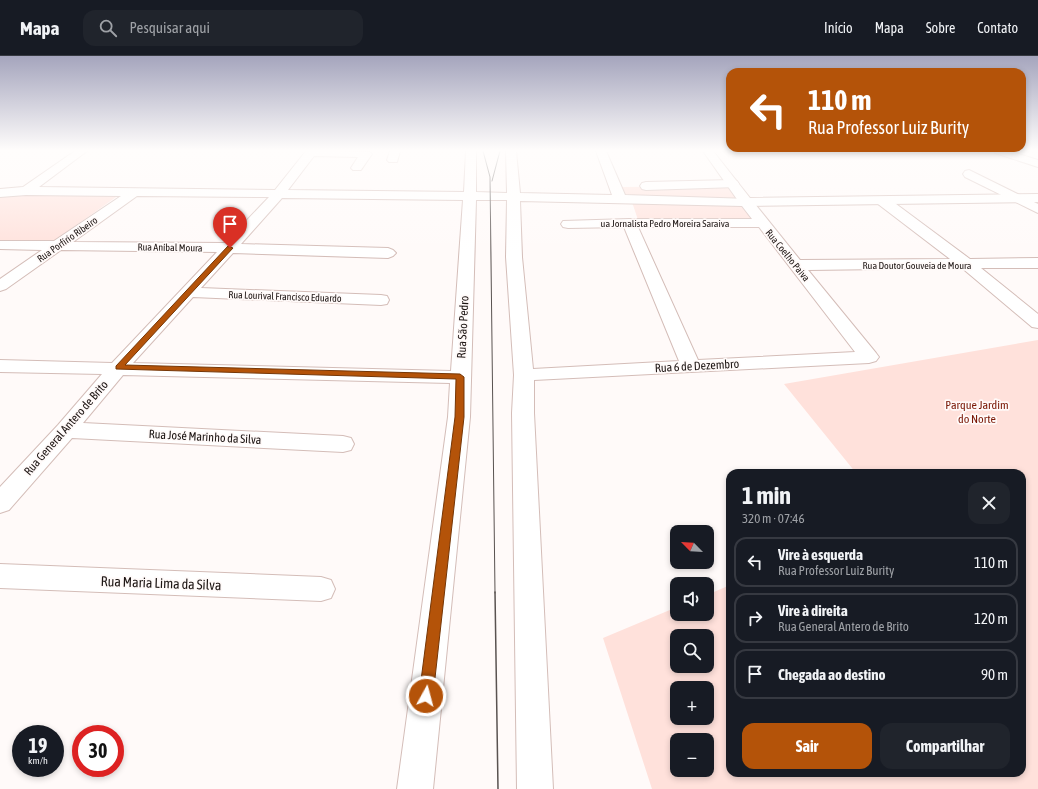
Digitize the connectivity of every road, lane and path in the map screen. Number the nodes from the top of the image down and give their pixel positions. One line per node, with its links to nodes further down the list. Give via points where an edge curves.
1 (34, 185): 10 (street)
2 (286, 185): 13 (street, Rua General Antero de Brito)
3 (478, 185): 14 (street, Rua São Pedro)
4 (513, 185): 15 (street)
5 (662, 185): 8 (street)
6 (734, 185): 21 (street, Rua Coelho Paiva)
7 (993, 185): 16 (street)
8 (615, 186): 9 (street); 18 (street)
9 (550, 188)
10 (26, 191): 11 (street); 12 (street)
11 (0, 193)
12 (133, 193): 13 (street); 27 (street, Rua Porfírio Ribeiro)
13 (278, 195): 14 (street); 28 (street, Rua General Antero de Brito)
14 (480, 196): 15 (street); 42 (street, Rua São Pedro)
15 (514, 197): 18 (street); 41 (street, via 514,257)
16 (1020, 198): 17 (street); 20 (street); 22 (street)
17 (1038, 198)
18 (620, 199): 19 (street)
19 (634, 200): 21 (street); 23 (street)
20 (883, 200): 21 (street); 32 (street)
21 (746, 202): 24 (street, Rua Coelho Paiva)
22 (1038, 209)
23 (636, 223): 24 (street, ua Jornalista Pedro Moreira Saraiva); 25 (street, ua Jornalista Pedro Moreira Saraiva); 39 (street)
24 (763, 223): 31 (street, Rua Coelho Paiva)
25 (568, 224)
26 (0, 244): 27 (street, Rua Aníbal Moura)
27 (58, 246): 28 (street, Rua Aníbal Moura); 33 (street, Rua Porfírio Ribeiro)
28 (230, 248): 29 (street, Rua Aníbal Moura); 34 (street, Rua General Antero de Brito)
29 (388, 253)
30 (1038, 263): 32 (street, Rua Doutor Gouveia de Moura)
31 (796, 265): 32 (street, Rua Doutor Gouveia de Moura); 37 (street, Rua Coelho Paiva)
32 (968, 265): 36 (street)
33 (0, 286)
34 (189, 292): 35 (street, Rua Lourival Francisco Eduardo); 40 (street, Rua General Antero de Brito)
35 (381, 300)
36 (1038, 323)
37 (869, 357): 39 (street, Rua 6 de Dezembro)
38 (0, 366): 40 (street)
39 (691, 366): 41 (street, Rua 6 de Dezembro)
40 (118, 368): 42 (street); 43 (street, Rua General Antero de Brito)
41 (524, 375): 49 (street, via 523,421)
42 (460, 377): 48 (street, Rua São Pedro, via 459,417)
43 (66, 430): 44 (street, Rua José Marinho da Silva); 45 (street, Rua General Antero de Brito)
44 (344, 444)
45 (0, 503)
46 (0, 576): 47 (street, Rua Maria Lima da Silva)
47 (321, 590)
48 (415, 789)
49 (535, 789)

